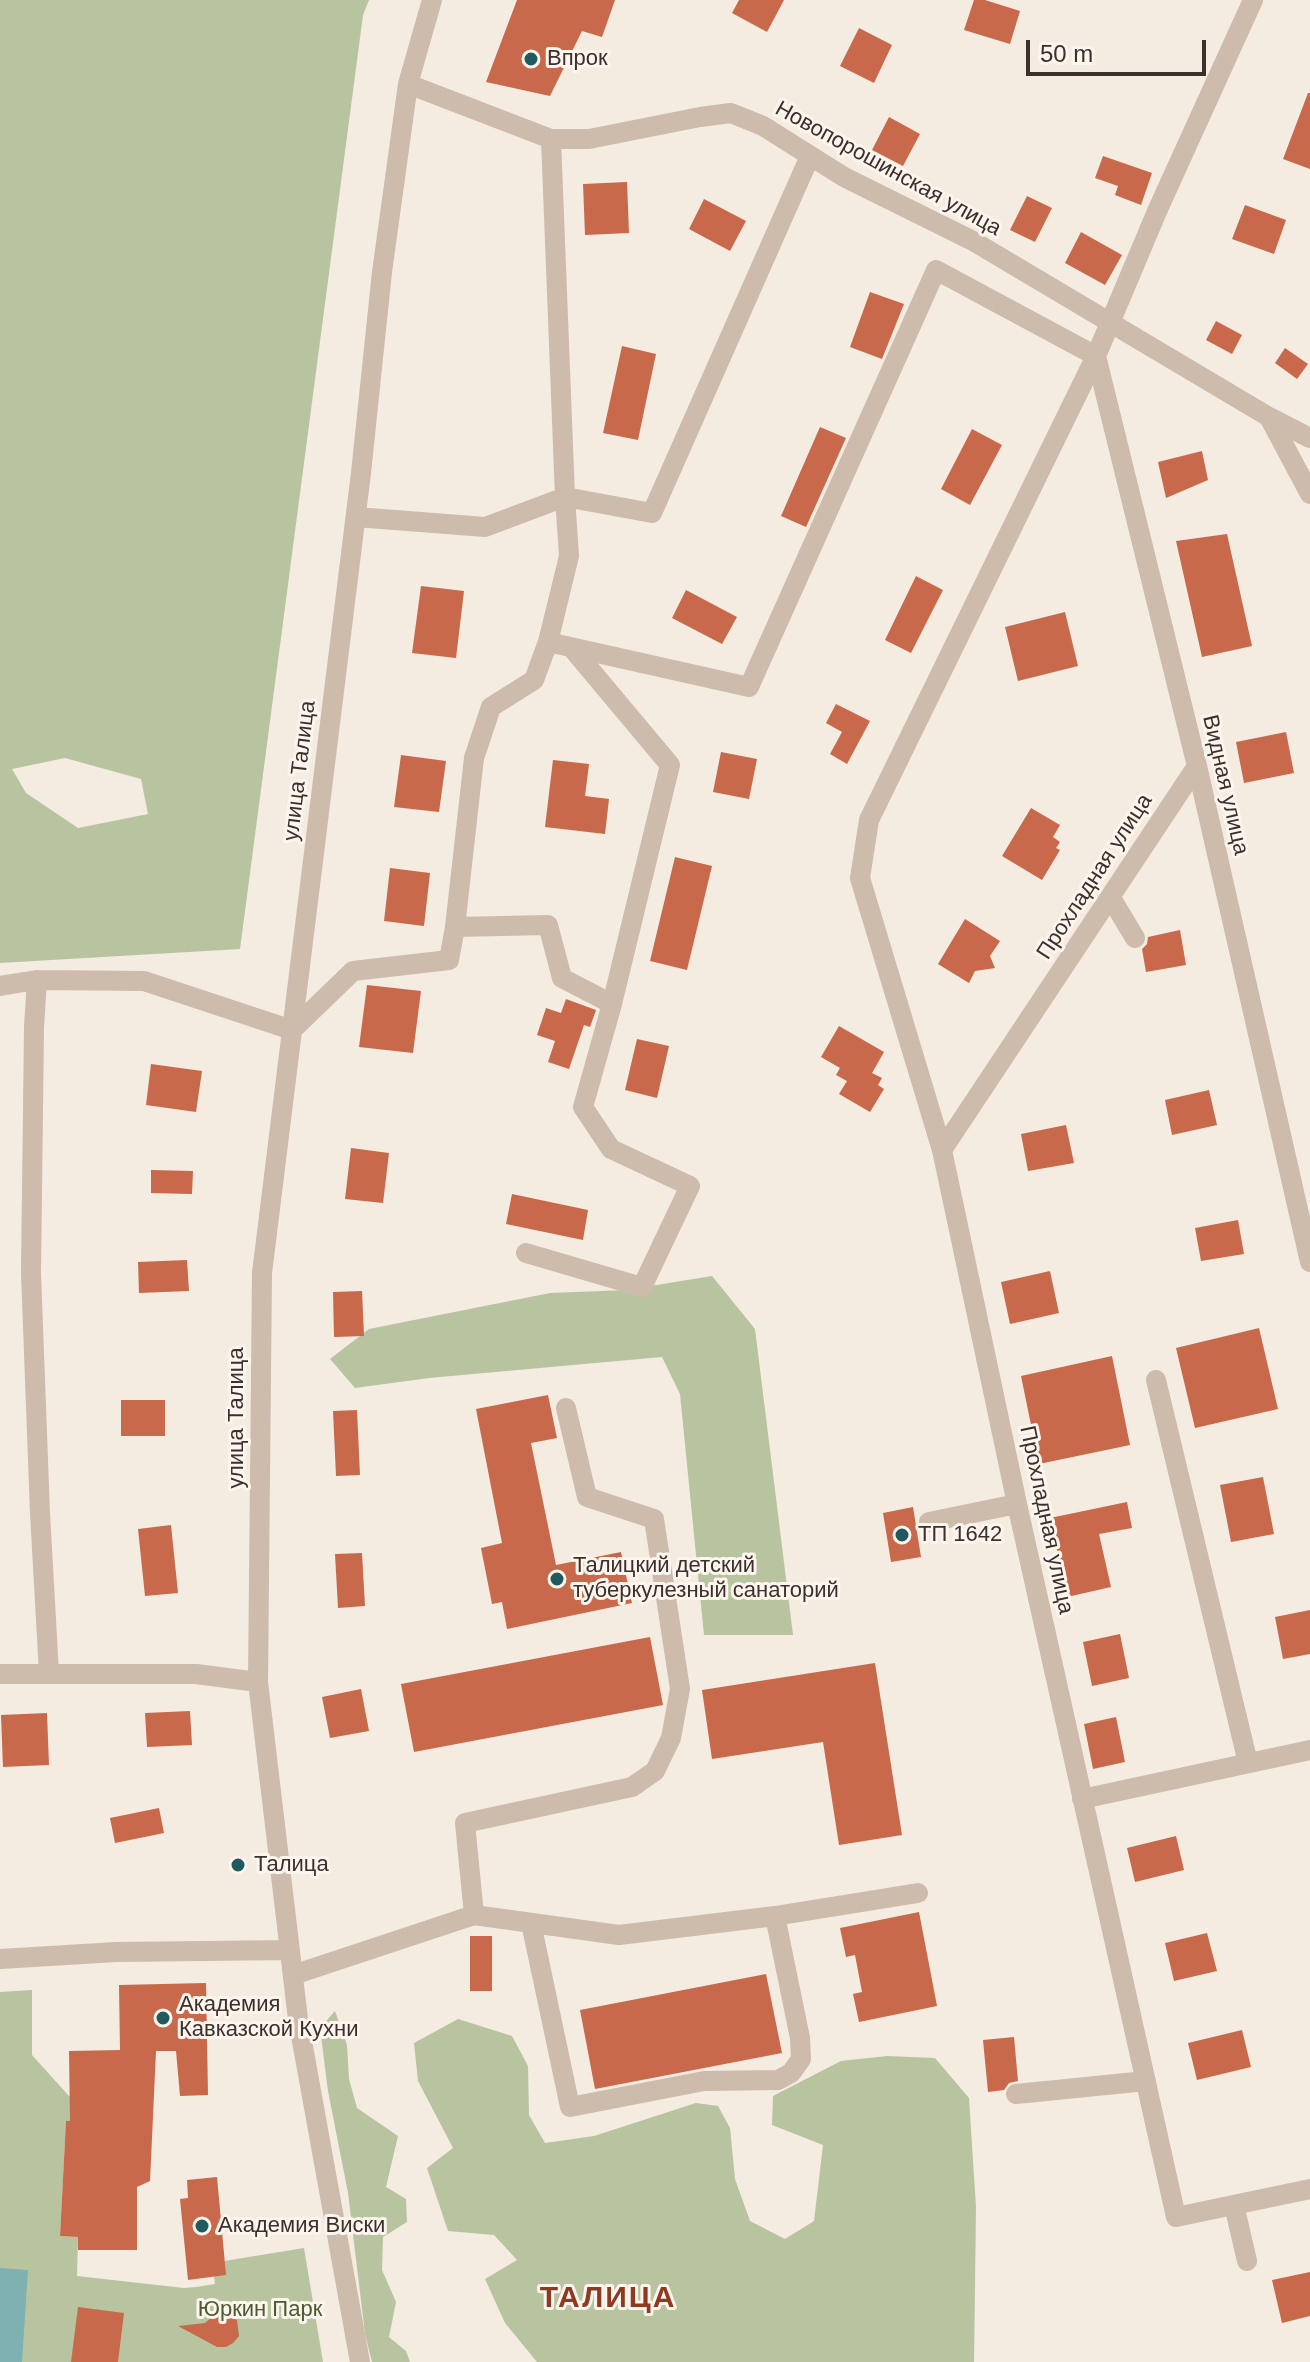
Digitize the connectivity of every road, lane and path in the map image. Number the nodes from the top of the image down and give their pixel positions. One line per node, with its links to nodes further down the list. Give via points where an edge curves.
1 (432, 0): 3 (street, улица Талица)
2 (1253, 0): 6 (street)
3 (408, 84): 4 (street, Новопорошинская улица); 12 (street, улица Талица)
4 (551, 139): 5 (street, Новопорошинская улица, via 589,139 731,113); 11 (street)
5 (810, 156): 6 (street, Новопорошинская улица, via 973,241); 11 (street, via 652,513)
6 (1110, 322): 7 (street); 8 (street, Новопорошинская улица)
7 (1096, 356): 14 (street, via 936,270 749,687); 15 (street, Видная улица); 23 (street, via 869,820 860,878)
8 (1269, 417): 9 (street, Новопорошинская улица); 10 (street)
9 (1310, 438)
10 (1310, 494)
11 (565, 497): 12 (street, via 485,527); 13 (street, via 569,556)
12 (356, 517): 22 (street, улица Талица)
13 (548, 642): 14 (street); 17 (street, via 534,680 491,707 474,758)
14 (572, 648): 21 (street, via 670,765)
15 (1197, 766): 16 (street, Прохладная улица); 24 (street, Видная улица)
16 (1111, 898): 18 (street); 23 (street, Прохладная улица)
17 (455, 927): 21 (street, via 548,925 562,978); 22 (street, via 449,960 353,971)
18 (1135, 938)
19 (37, 980): 20 (street); 22 (street, via 144,981); 31 (street, via 31,1273)
20 (0, 986)
21 (612, 1004): 25 (street, via 583,1107 611,1149 690,1186 642,1287)
22 (292, 1030): 33 (street, улица Талица, via 262,1273)
23 (942, 1150): 29 (street, Прохладная улица)
24 (1302, 1190): 26 (street, Видная улица)
25 (526, 1253)
26 (1310, 1262)
27 (1156, 1380): 35 (street)
28 (566, 1408): 38 (street, via 587,1497 654,1519 680,1689 671,1738 655,1771 632,1787 465,1823)
29 (1017, 1504): 30 (street); 36 (street, Прохладная улица)
30 (929, 1522)
31 (49, 1673): 32 (street); 33 (street, via 196,1674)
32 (0, 1674)
33 (258, 1682): 41 (street, улица Талица)
34 (1310, 1750): 35 (street)
35 (1248, 1763): 36 (street)
36 (1082, 1799): 44 (street, Прохладная улица)
37 (918, 1893): 39 (street)
38 (474, 1915): 40 (street); 43 (street)
39 (775, 1916): 40 (street, via 619,1935); 40 (street, via 800,2038 801,2059 791,2073 778,2080 704,2081 570,2107)
40 (531, 1923)
41 (290, 1950): 42 (street); 43 (street, улица Талица)
42 (0, 1959)
43 (293, 1975): 49 (street, улица Талица)
44 (1146, 2081): 45 (street); 47 (street, Прохладная улица, via 1176,2217)
45 (1016, 2094)
46 (1310, 2189): 47 (street, Прохладная улица)
47 (1234, 2205): 48 (street)
48 (1247, 2261)
49 (360, 2362)

